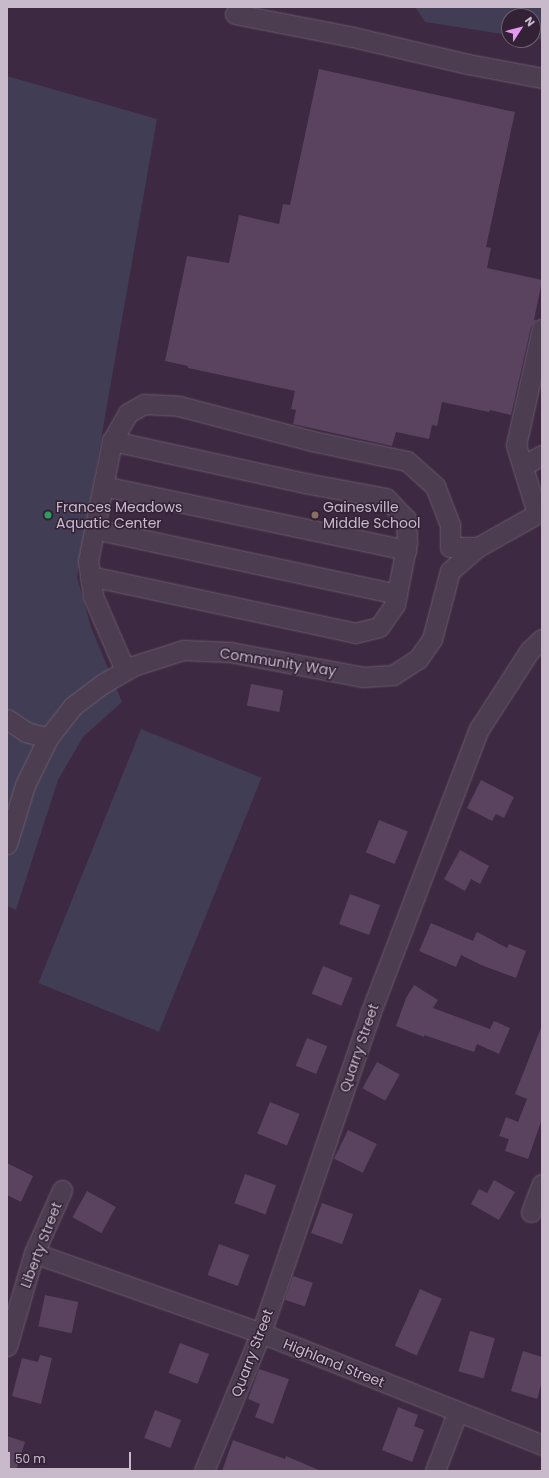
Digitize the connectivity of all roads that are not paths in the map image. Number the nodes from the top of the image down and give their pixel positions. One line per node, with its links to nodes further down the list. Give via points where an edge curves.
1 (235, 14): 2 (street, via 353,36 468,64)
2 (542, 78)
3 (542, 329): 6 (street, via 516,445)
4 (112, 441): 7 (street); 10 (street, via 128,412 144,404 179,406 312,441 406,461 435,486 450,525 450,548); 11 (street, via 386,498 406,519)
5 (542, 455): 6 (street)
6 (523, 466): 8 (street)
7 (103, 486): 9 (street); 11 (street)
8 (540, 512): 10 (street, Community Way)
9 (94, 529): 12 (street, via 88,561); 13 (street)
10 (478, 547): 15 (street, Community Way, via 450,571 432,639 418,659 393,675 364,677 230,652 183,650)
11 (406, 550): 13 (street)
12 (90, 576): 13 (street, via 355,633 379,627 395,604); 15 (street, via 93,596)
13 (397, 594)
14 (542, 639): 23 (street, Quarry Street, via 530,650 479,729 370,1014)
15 (125, 670): 17 (street, Community Way, via 73,706)
16 (7, 719): 17 (street, via 26,732)
17 (48, 738): 18 (street, Community Way, via 25,785)
18 (8, 836)
19 (542, 1184): 21 (street)
20 (62, 1190): 22 (street, Liberty Street)
21 (531, 1212)
22 (34, 1253): 23 (street, Highland Street); 24 (street, Liberty Street)
23 (261, 1333): 25 (street, Highland Street); 27 (street, Quarry Street)
24 (7, 1346)
25 (457, 1413): 26 (street, Highland Street); 28 (street)
26 (542, 1445)
27 (204, 1471)
28 (435, 1471)

